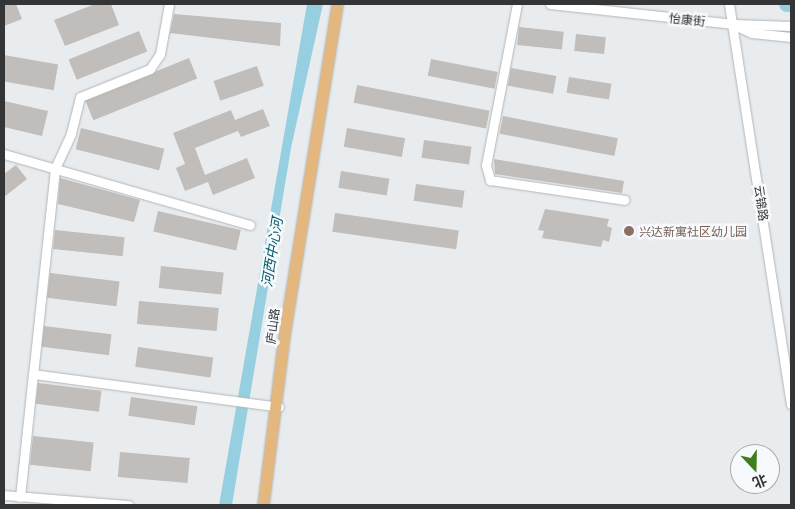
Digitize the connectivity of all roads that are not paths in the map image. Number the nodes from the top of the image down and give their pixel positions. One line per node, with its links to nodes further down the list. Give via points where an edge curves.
1 (169, 4): 10 (street, via 160,54 150,69 80,96 71,134)
2 (337, 4): 15 (main road, 庐山路)
3 (517, 4): 11 (street, via 486,165 490,180)
4 (550, 4): 6 (street, 怡康街)
5 (729, 4): 6 (street, 云锦路)
6 (734, 24): 7 (street); 8 (street, via 752,33); 14 (street, 云锦路)
7 (791, 26)
8 (791, 37)
9 (4, 154): 10 (street)
10 (55, 169): 12 (street); 13 (street)
11 (625, 200)
12 (250, 225)
13 (33, 374): 15 (street); 17 (street)
14 (791, 404)
15 (275, 407): 19 (main road, 庐山路)
16 (4, 495): 17 (street)
17 (20, 497): 18 (street)
18 (129, 505)
19 (263, 505)

